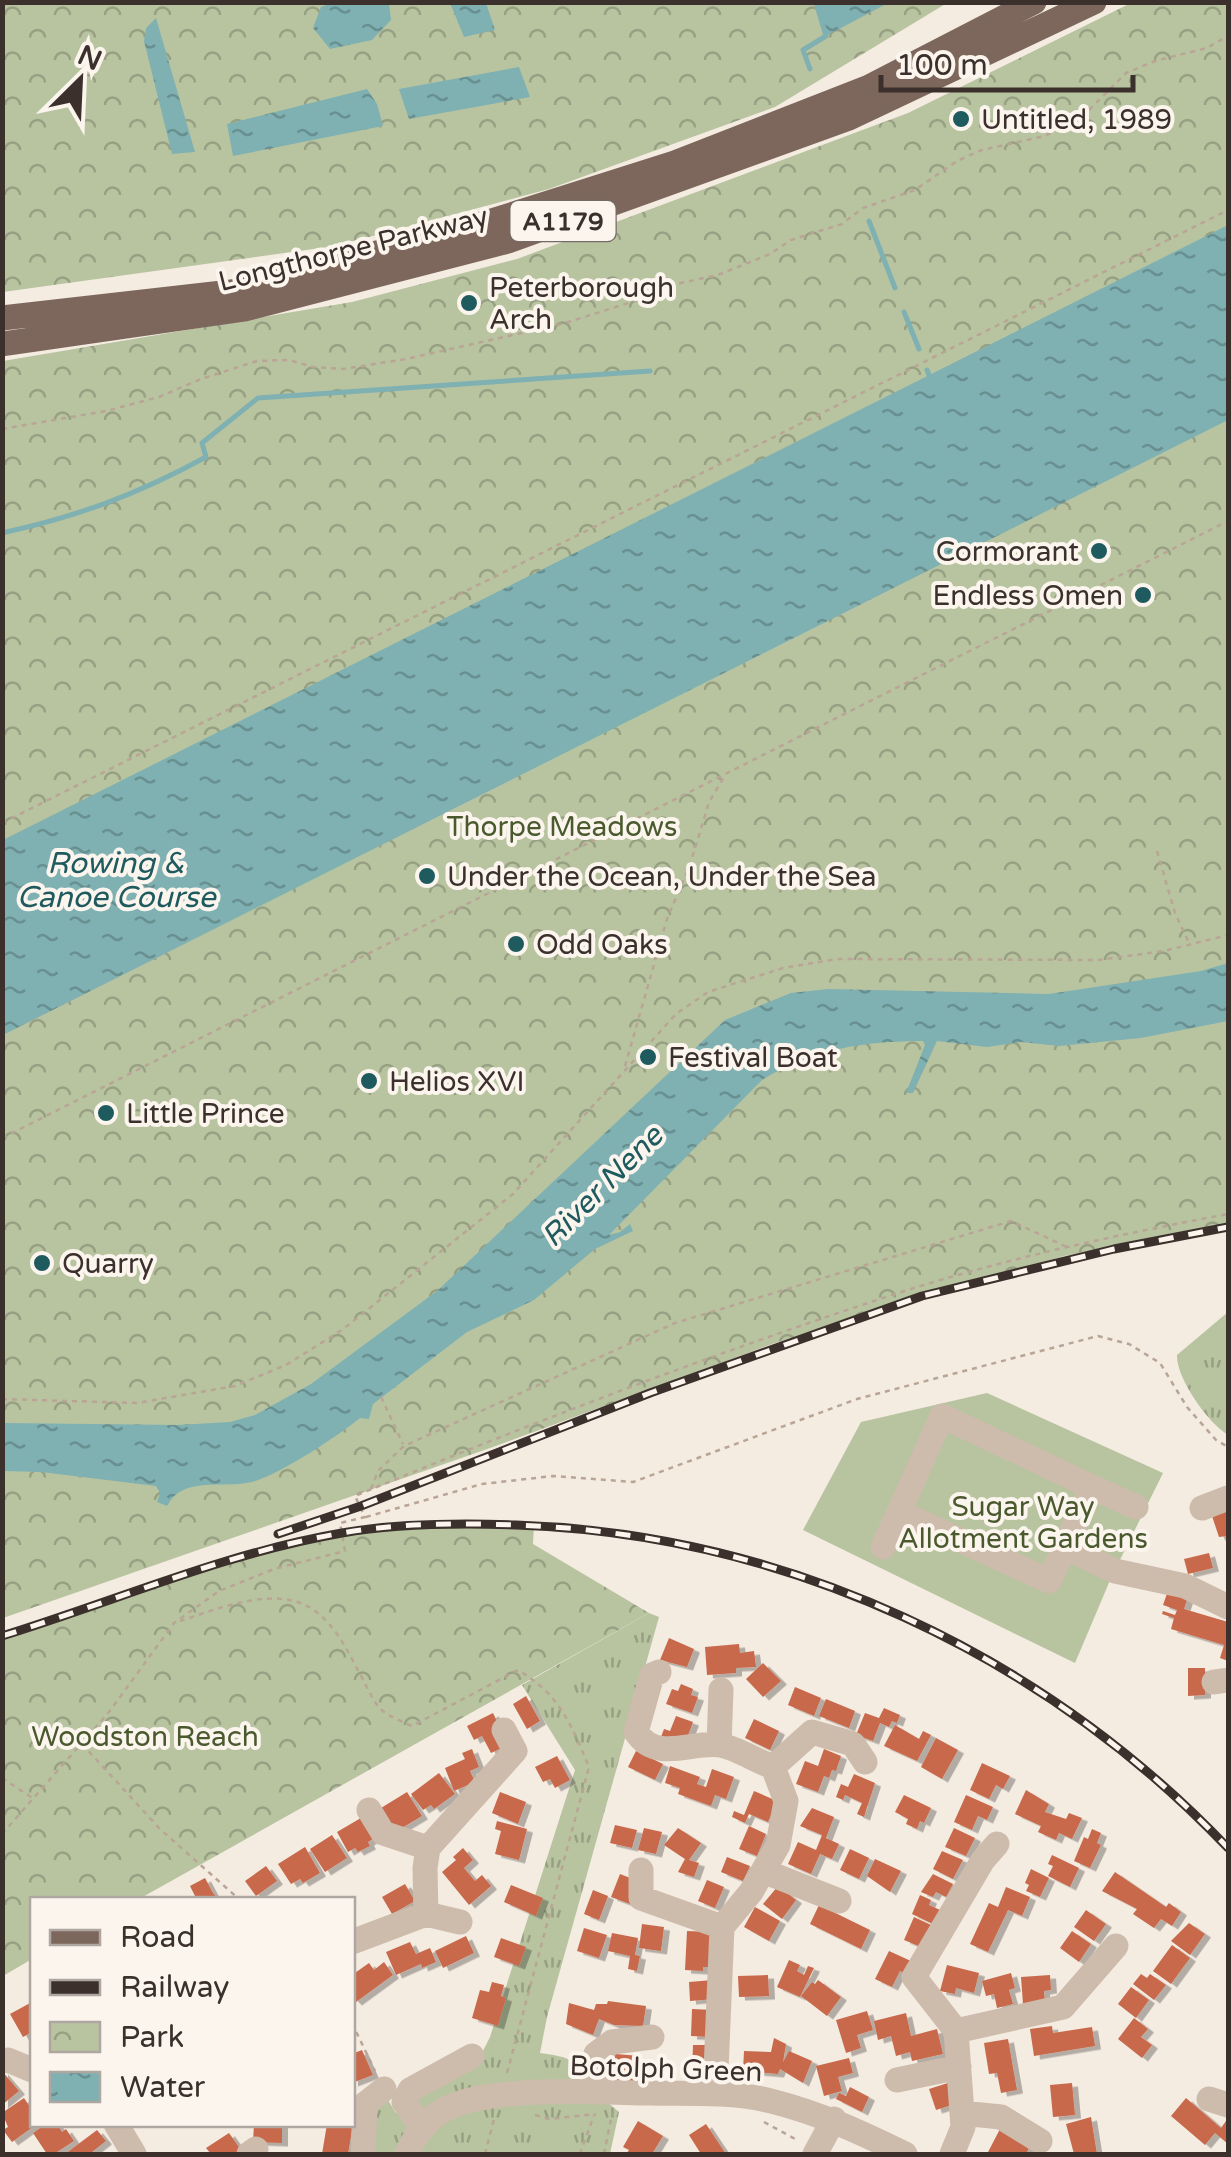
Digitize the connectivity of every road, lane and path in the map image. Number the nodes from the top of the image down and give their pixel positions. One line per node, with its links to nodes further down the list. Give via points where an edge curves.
1 (1034, 2): 5 (main road, Longthorpe Parkway / A1179, via 867,88 675,163 492,222 240,291)
2 (1094, 2): 6 (main road, Longthorpe Parkway / A1179, via 849,118 508,241 245,308)
3 (1228, 36): 7 (path, via 1126,73 1088,112 1045,136 982,150 915,190 718,276 671,285 562,324 406,359 344,370 257,362 106,411)
4 (1228, 210): 10 (path)
5 (2, 318)
6 (2, 344)
7 (2, 428)
8 (1228, 521): 9 (path)
9 (725, 775): 14 (path, via 667,919); 15 (path)
10 (2, 823)
11 (1158, 851): 13 (path)
12 (1228, 934): 13 (path)
13 (1190, 944): 14 (path, via 1098,960 837,959 784,968 708,992 676,1014)
14 (624, 1071): 19 (path, via 513,1194 342,1330 286,1365 235,1386 137,1403)
15 (2, 1138)
16 (1228, 1214): 17 (path)
17 (1069, 1248): 20 (path, via 1011,1221 676,1322); 23 (path, via 876,1300)
18 (382, 1397): 20 (path)
19 (2, 1399)
20 (404, 1446): 23 (path, via 378,1471)
21 (1228, 1446): 28 (path, via 1187,1407 1160,1364 1130,1344 1098,1336 856,1399 633,1482 553,1476 482,1484)
22 (1092, 1487): 25 (street); 27 (street, via 942,1416); 30 (street)
23 (370, 1490): 28 (path, via 355,1496)
24 (1228, 1498): 26 (street)
25 (1136, 1506)
26 (1202, 1508)
27 (899, 1512): 29 (street); 30 (street, via 1049,1580)
28 (365, 1517): 32 (path, via 340,1524 345,1551 220,1591)
29 (882, 1547)
30 (1065, 1547): 31 (street, via 1115,1571 1185,1586)
31 (1228, 1607)
32 (174, 1623): 36 (path); 63 (path, via 238,1603 285,1599 314,1609 339,1636 381,1713 412,1726 518,1670 542,1684 569,1718 589,1767)
33 (658, 1672): 37 (street, via 647,1685 640,1738 673,1750)
34 (722, 1690): 37 (street)
35 (504, 1730): 45 (street, via 515,1751)
36 (80, 1742): 41 (path); 48 (path, via 160,1829)
37 (719, 1745): 39 (street)
38 (865, 1762): 39 (street, via 853,1744 812,1732)
39 (772, 1768): 47 (street, via 786,1802 778,1844)
40 (2, 1778): 41 (path)
41 (34, 1800): 43 (path)
42 (369, 1810): 45 (street, via 383,1834)
43 (2, 1834)
44 (998, 1844): 55 (street, via 914,1977)
45 (428, 1848): 50 (street)
46 (642, 1870): 52 (street, via 634,1906)
47 (764, 1870): 49 (street); 52 (street)
48 (237, 1897)
49 (839, 1901)
50 (426, 1914): 51 (street); 53 (street)
51 (460, 1922)
52 (722, 1926): 62 (street)
53 (355, 1941)
54 (1116, 1946): 55 (street, via 1063,2007)
55 (956, 2031): 59 (street)
56 (652, 2038): 65 (street, via 612,2042 596,2054)
57 (472, 2056): 68 (street, via 410,2090 404,2102)
58 (2, 2061): 60 (street)
59 (959, 2067): 61 (street); 66 (street)
60 (30, 2069)
61 (897, 2080)
62 (715, 2094): 65 (street, Botolph Green); 67 (street, Botolph Green, via 766,2099)
63 (500, 2096): 65 (street, Botolph Green); 68 (street, Botolph Green, via 450,2106); 74 (path)
64 (367, 2098): 72 (street)
65 (601, 2105): 75 (path); 76 (path)
66 (962, 2113): 70 (street, via 1001,2117); 79 (street)
67 (834, 2118): 77 (street); 78 (street, Botolph Green)
68 (422, 2126): 73 (street)
69 (118, 2127): 71 (street)
70 (1040, 2141)
71 (134, 2154)
72 (363, 2154)
73 (407, 2154)
74 (485, 2154)
75 (580, 2154)
76 (604, 2154)
77 (815, 2154)
78 (905, 2154)
79 (952, 2154)

